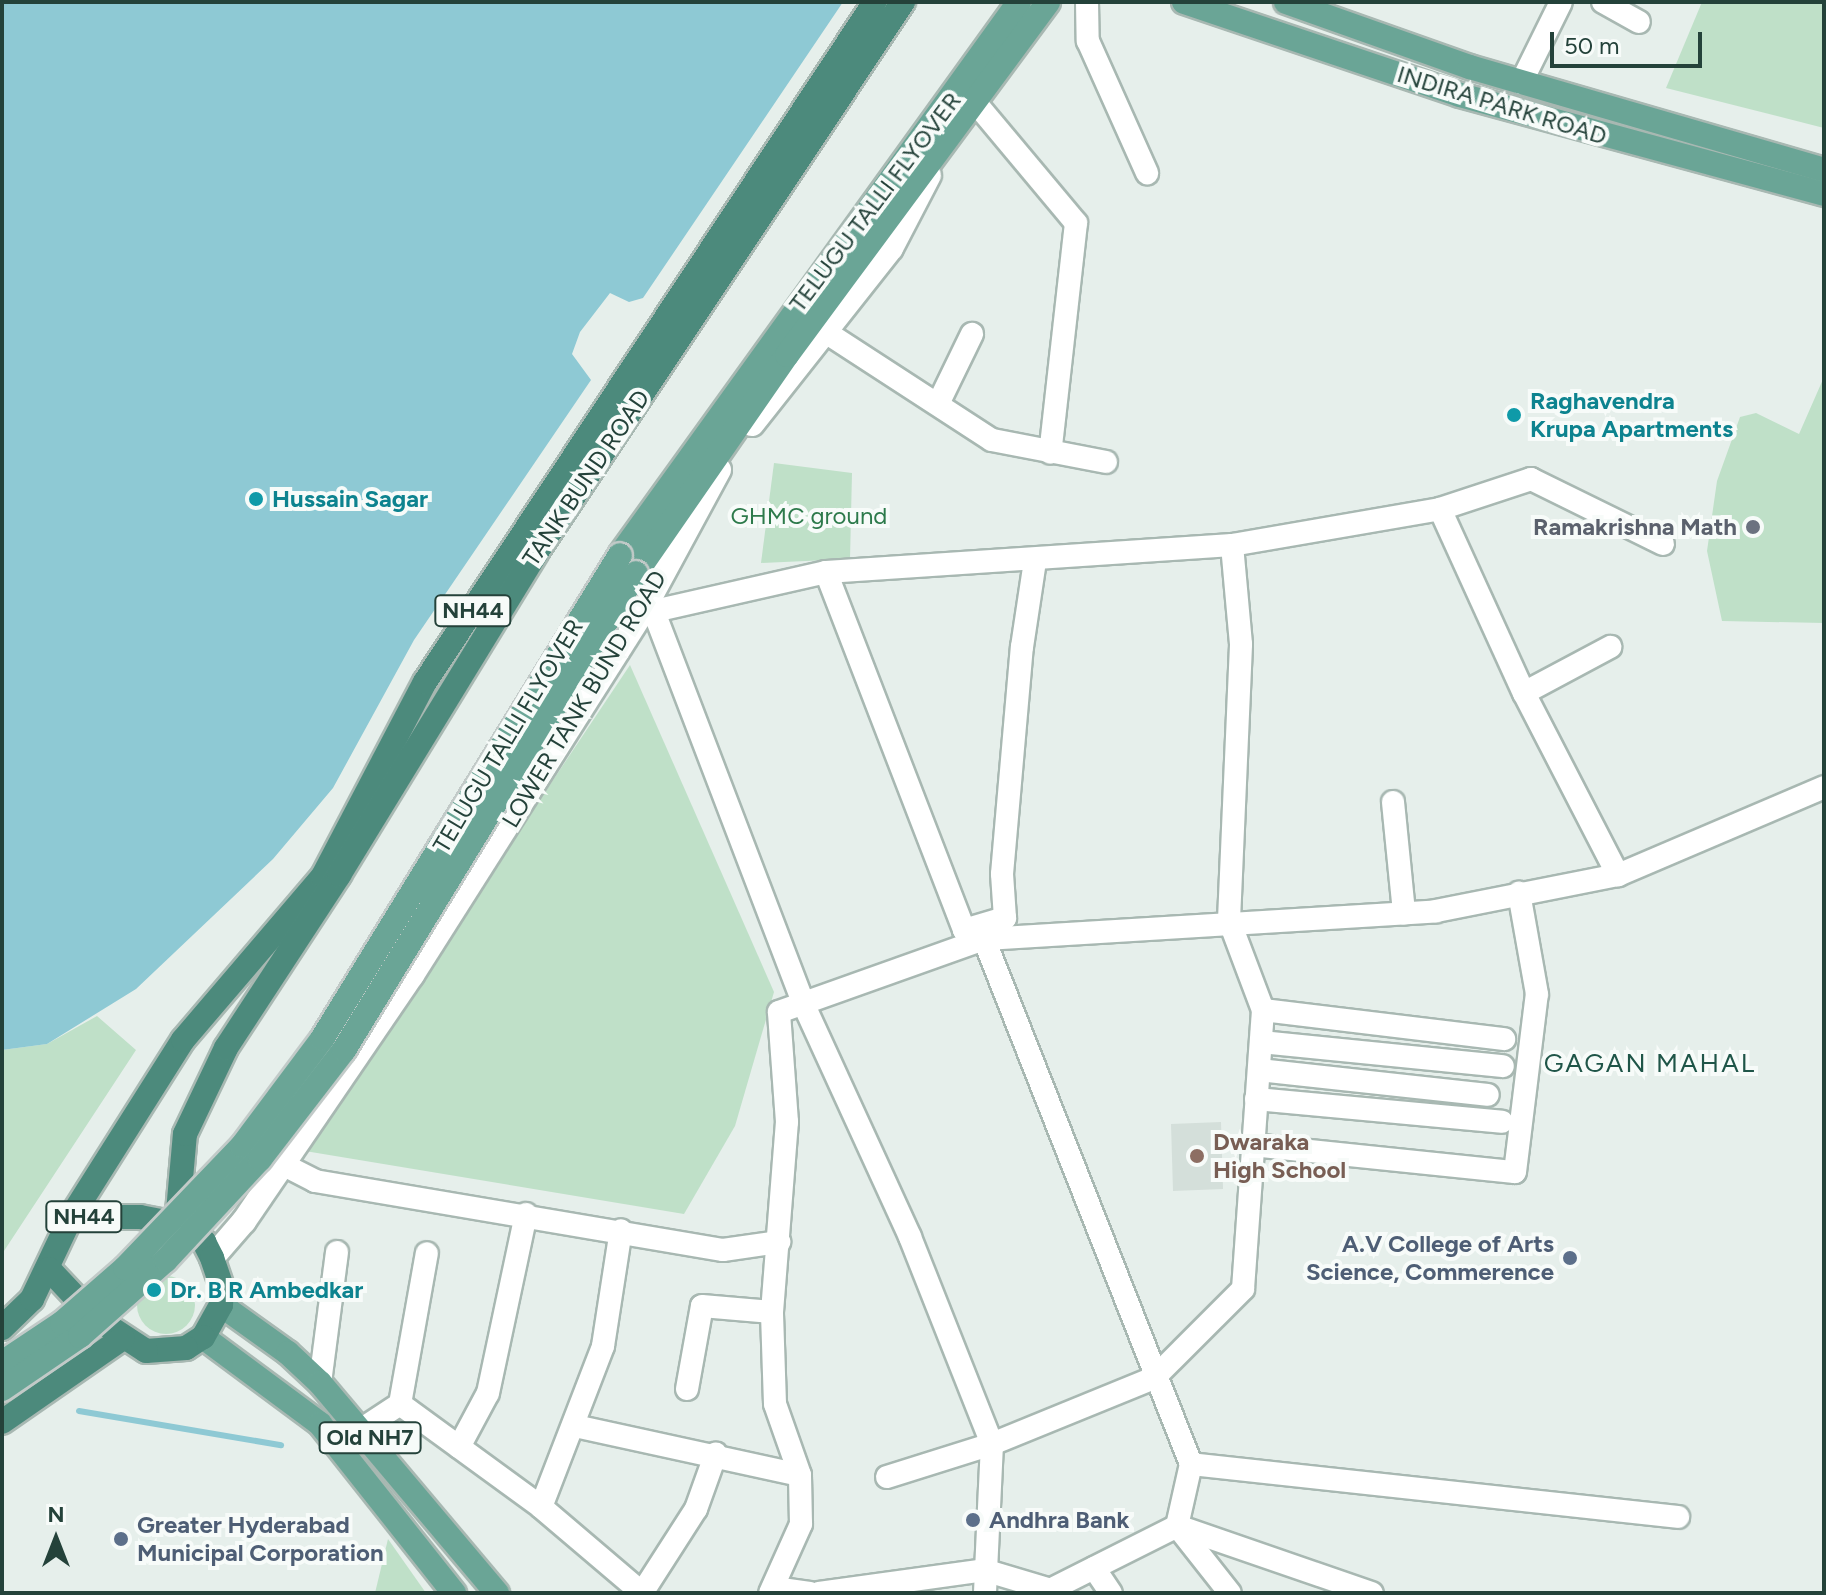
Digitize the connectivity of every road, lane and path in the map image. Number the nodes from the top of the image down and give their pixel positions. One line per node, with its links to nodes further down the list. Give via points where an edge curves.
1 (875, 2): 50 (highway, NH44, via 425,682 323,876 183,1040)
2 (903, 2): 51 (highway, TANK BUND ROAD / NH44, via 536,553 226,1048 185,1134)
3 (1019, 2): 26 (main road, TELUGU TALLI FLYOVER, via 770,342)
4 (1048, 2): 12 (main road)
5 (1087, 2): 15 (street, via 1088,41)
6 (1184, 2): 16 (main road, INDIRA PARK ROAD, via 1460,95)
7 (1286, 2): 11 (main road, INDIRA PARK ROAD)
8 (1561, 2): 11 (street)
9 (1603, 2): 10 (street)
10 (1639, 22)
11 (1521, 83): 14 (main road, INDIRA PARK ROAD)
12 (974, 101): 13 (main road, TELUGU TALLI FLYOVER); 20 (street, via 1076,223)
13 (949, 137): 17 (main road, LOWER TANK BUND ROAD, via 891,248); 26 (main road, TELUGU TALLI FLYOVER)
14 (1824, 170)
15 (1147, 173)
16 (1824, 194)
17 (824, 331): 19 (street); 28 (main road, LOWER TANK BUND ROAD, via 721,467)
18 (972, 334): 19 (street)
19 (938, 404): 20 (street, via 992,440)
20 (1050, 453): 21 (street)
21 (1106, 462)
22 (1440, 509): 23 (street, via 1531,479); 24 (street); 30 (street)
23 (1663, 544)
24 (1232, 545): 25 (street); 36 (street, via 1241,644)
25 (1035, 561): 27 (street); 37 (street, via 1002,874 1005,918)
26 (628, 564): 65 (main road, TELUGU TALLI FLYOVER, bridge, via 322,1039 242,1146 125,1268 62,1323); 68 (main road, TELUGU TALLI FLYOVER, bridge, via 344,1050 260,1159 155,1270 80,1336)
27 (826, 572): 28 (street); 37 (street)
28 (648, 613): 38 (street); 48 (main road, LOWER TANK BUND ROAD)
29 (1610, 647): 30 (street)
30 (1524, 693): 33 (street)
31 (1824, 787): 33 (street)
32 (1393, 802): 35 (street)
33 (1618, 875): 34 (street)
34 (1519, 893): 35 (street); 47 (street, via 1537,994 1515,1172)
35 (1404, 913): 36 (street)
36 (1229, 920): 37 (street); 39 (street)
37 (974, 934): 38 (street); 66 (street)
38 (803, 1003): 53 (street, via 779,1012 787,1122); 74 (street, via 910,1237)
39 (1263, 1010): 40 (street); 41 (street)
40 (1504, 1039)
41 (1261, 1042): 42 (street); 43 (street)
42 (1503, 1066)
43 (1259, 1070): 44 (street); 45 (street)
44 (1488, 1095)
45 (1256, 1099): 46 (street); 47 (street)
46 (1502, 1122)
47 (1252, 1145): 66 (street, via 1243,1289)
48 (284, 1165): 49 (street, via 315,1181); 56 (main road, LOWER TANK BUND ROAD)
49 (526, 1214): 52 (street); 75 (street, via 488,1393)
50 (71, 1217): 51 (highway, NH44); 57 (highway, NH44)
51 (177, 1223): 56 (highway, via 204,1242)
52 (621, 1230): 53 (street, via 723,1250); 72 (street, via 603,1346)
53 (779, 1242): 59 (street)
54 (337, 1252): 67 (street)
55 (427, 1253): 70 (street)
56 (212, 1258): 58 (highway, via 222,1287)
57 (49, 1269): 60 (highway, NH44, via 32,1299); 63 (highway, NH44)
58 (221, 1305): 61 (main road, Old NH7); 62 (highway)
59 (772, 1312): 69 (street, via 702,1306); 78 (street, via 775,1404)
60 (2, 1328)
61 (255, 1329): 64 (main road, via 238,1344); 67 (main road, Old NH7)
62 (203, 1337): 63 (highway, NH44, via 166,1353 146,1351); 64 (main road, Old NH7)
63 (123, 1338): 71 (highway)
64 (238, 1360): 87 (main road, Old NH7, via 320,1424)
65 (2, 1363)
66 (1154, 1378): 74 (street); 77 (street)
67 (320, 1383): 73 (main road, Old NH7)
68 (2, 1389)
69 (687, 1389)
70 (400, 1404): 73 (street); 75 (street)
71 (2, 1422)
72 (575, 1426): 76 (street); 80 (street)
73 (362, 1429): 88 (main road, Old NH7)
74 (992, 1444): 79 (street); 84 (street)
75 (459, 1447): 80 (street)
76 (716, 1453): 78 (street); 80 (street, via 696,1509 642,1593)
77 (1191, 1464): 81 (street); 82 (street)
78 (800, 1475): 85 (street, via 801,1524)
79 (887, 1477)
80 (541, 1507)
81 (1678, 1517)
82 (1177, 1526): 83 (street); 92 (street); 93 (street)
83 (1094, 1568): 86 (street); 91 (street)
84 (985, 1582): 86 (street); 90 (street)
85 (772, 1590): 89 (street)
86 (1047, 1591)
87 (454, 1593)
88 (497, 1593)
89 (810, 1593)
90 (819, 1593)
91 (1111, 1593)
92 (1230, 1593)
93 (1372, 1593)

